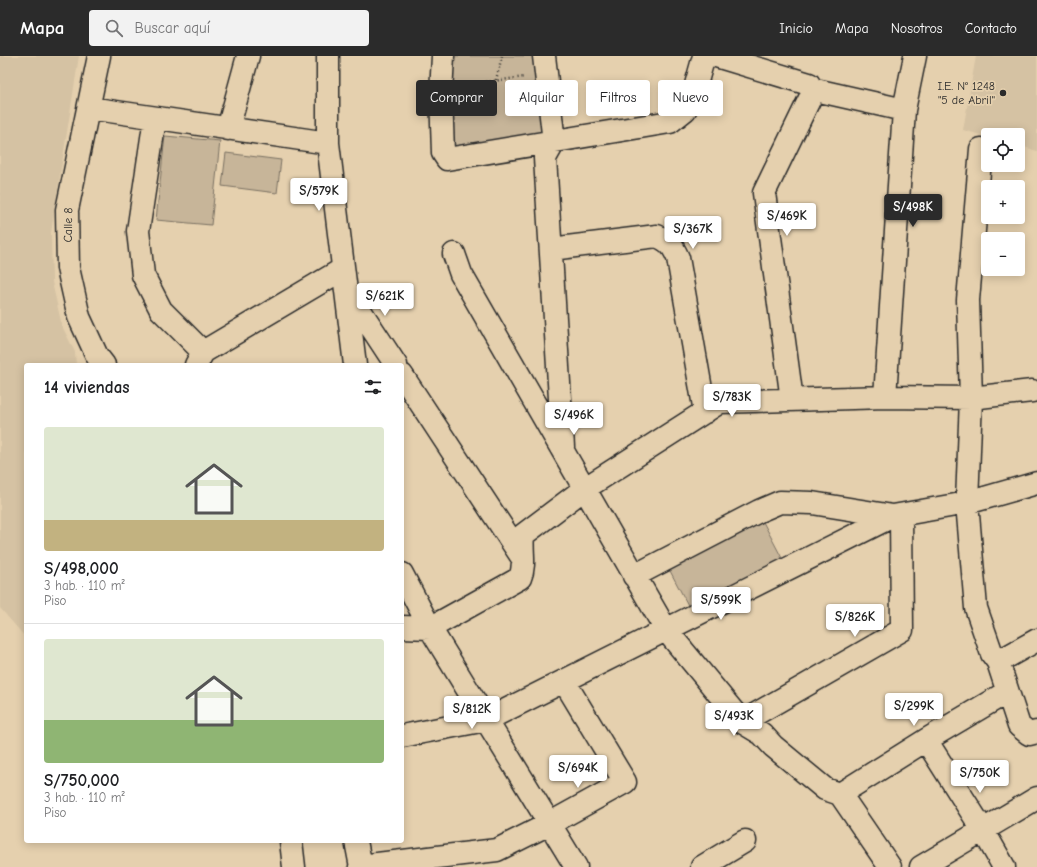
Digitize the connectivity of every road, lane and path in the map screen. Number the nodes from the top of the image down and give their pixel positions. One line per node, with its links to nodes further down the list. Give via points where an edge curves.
1 (99, 56): 13 (street, Calle 8)
2 (248, 56): 16 (street)
3 (328, 56): 18 (street)
4 (443, 56): 17 (street, via 443,153 447,159)
5 (502, 56): 11 (path)
6 (544, 56): 17 (street)
7 (704, 56): 17 (street, via 694,92 685,110 670,122)
8 (716, 56): 12 (street, via 809,84)
9 (915, 56): 14 (street)
10 (532, 76): 11 (path)
11 (496, 80)
12 (811, 89): 14 (street); 31 (street, via 812,94 764,193)
13 (89, 108): 15 (street); 24 (street, Calle 8, via 67,210 68,268 79,317)
14 (904, 110): 29 (street)
15 (155, 118): 16 (street); 23 (street, via 138,231 143,275 161,310)
16 (228, 129): 18 (street)
17 (554, 142): 20 (street, via 545,158)
18 (328, 144): 22 (street)
19 (981, 148): 30 (street, via 968,300)
20 (550, 249): 32 (street, via 657,236 673,246 678,258); 33 (street)
21 (454, 254): 33 (street, via 461,274)
22 (345, 279): 23 (street); 25 (street); 26 (street)
23 (199, 358)
24 (102, 363)
25 (355, 363)
26 (395, 363)
27 (404, 378): 38 (street)
28 (1032, 391): 30 (street)
29 (885, 397): 30 (street); 31 (street)
30 (971, 398): 36 (street)
31 (792, 400): 32 (street, via 720,402)
32 (705, 412): 35 (street)
33 (563, 452): 35 (street)
34 (1037, 483): 36 (street)
35 (584, 489): 38 (street, via 523,534); 39 (street)
36 (967, 503): 37 (street); 45 (street, via 976,608 992,654)
37 (897, 515): 39 (street, via 812,503 780,502); 43 (street); 49 (street, via 902,630)
38 (523, 559): 42 (street, via 524,569 520,578)
39 (634, 576): 43 (street)
40 (404, 578): 42 (street)
41 (404, 627): 42 (street)
42 (430, 628): 48 (street)
43 (666, 630): 46 (street); 49 (street)
44 (1037, 640): 45 (street)
45 (998, 662): 47 (street)
46 (564, 680): 48 (street); 55 (street, via 625,782)
47 (1007, 692): 50 (street, via 1019,726 1029,734); 52 (street)
48 (486, 720): 51 (street); 55 (street)
49 (742, 722): 53 (street, via 762,734 826,789)
50 (1037, 732)
51 (404, 736)
52 (926, 740): 53 (street); 56 (street)
53 (840, 794): 64 (street)
54 (1037, 798): 56 (street)
55 (549, 824): 61 (street, via 497,850); 63 (street)
56 (983, 830): 65 (street); 66 (street)
57 (745, 841): 60 (street)
58 (291, 843): 62 (street)
59 (356, 843): 61 (street)
60 (712, 864)
61 (361, 866)
62 (294, 867)
63 (576, 867)
64 (890, 867)
65 (921, 867)
66 (1004, 867)

